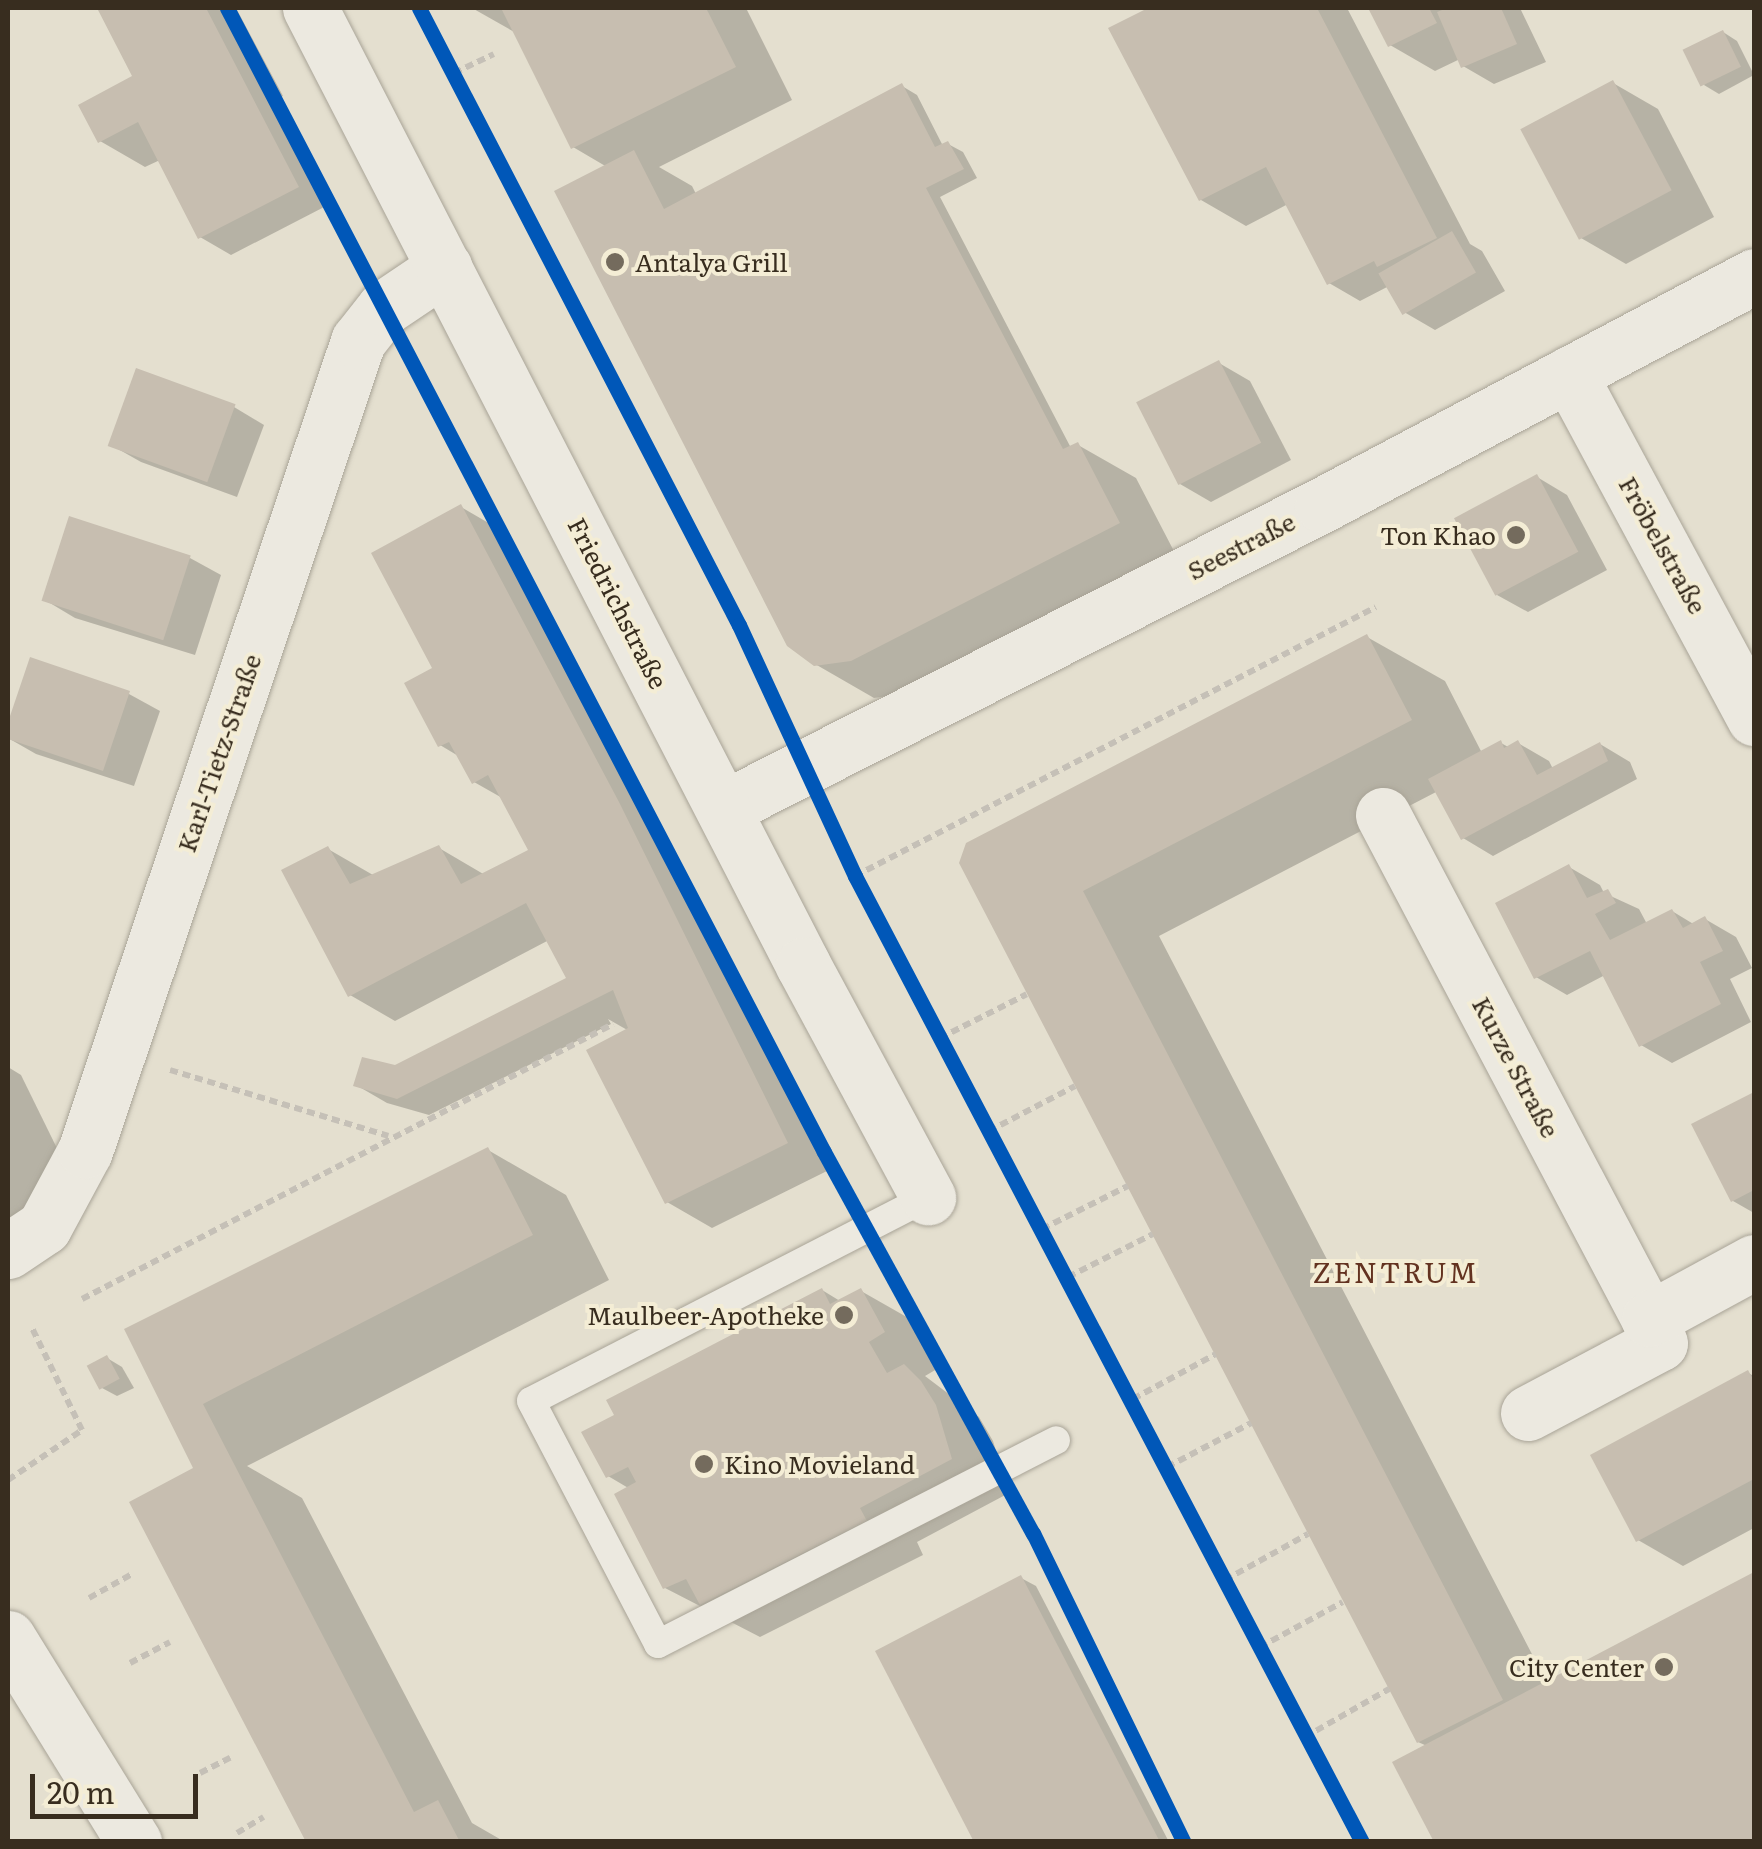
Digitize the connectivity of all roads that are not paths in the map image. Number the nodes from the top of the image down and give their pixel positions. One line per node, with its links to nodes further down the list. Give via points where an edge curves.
1 (310, 8): 2 (street, Friedrichstraße)
2 (446, 267): 6 (street, Friedrichstraße); 9 (street, Karl-Tietz-Straße, via 384,308 358,341 85,1151 44,1227)
3 (1754, 276): 4 (street, Seestraße)
4 (1569, 374): 5 (street, Fröbelstraße); 6 (street, Seestraße)
5 (1754, 718)
6 (724, 808): 8 (street, Friedrichstraße)
7 (1383, 814): 11 (street, Kurze Straße)
8 (928, 1196): 13 (lane, via 532,1401 658,1644)
9 (8, 1251)
10 (1754, 1262): 11 (street)
11 (1650, 1318): 12 (street, via 1660,1343)
12 (1528, 1413)
13 (1056, 1440)
14 (8, 1638): 15 (street)
15 (134, 1842)

